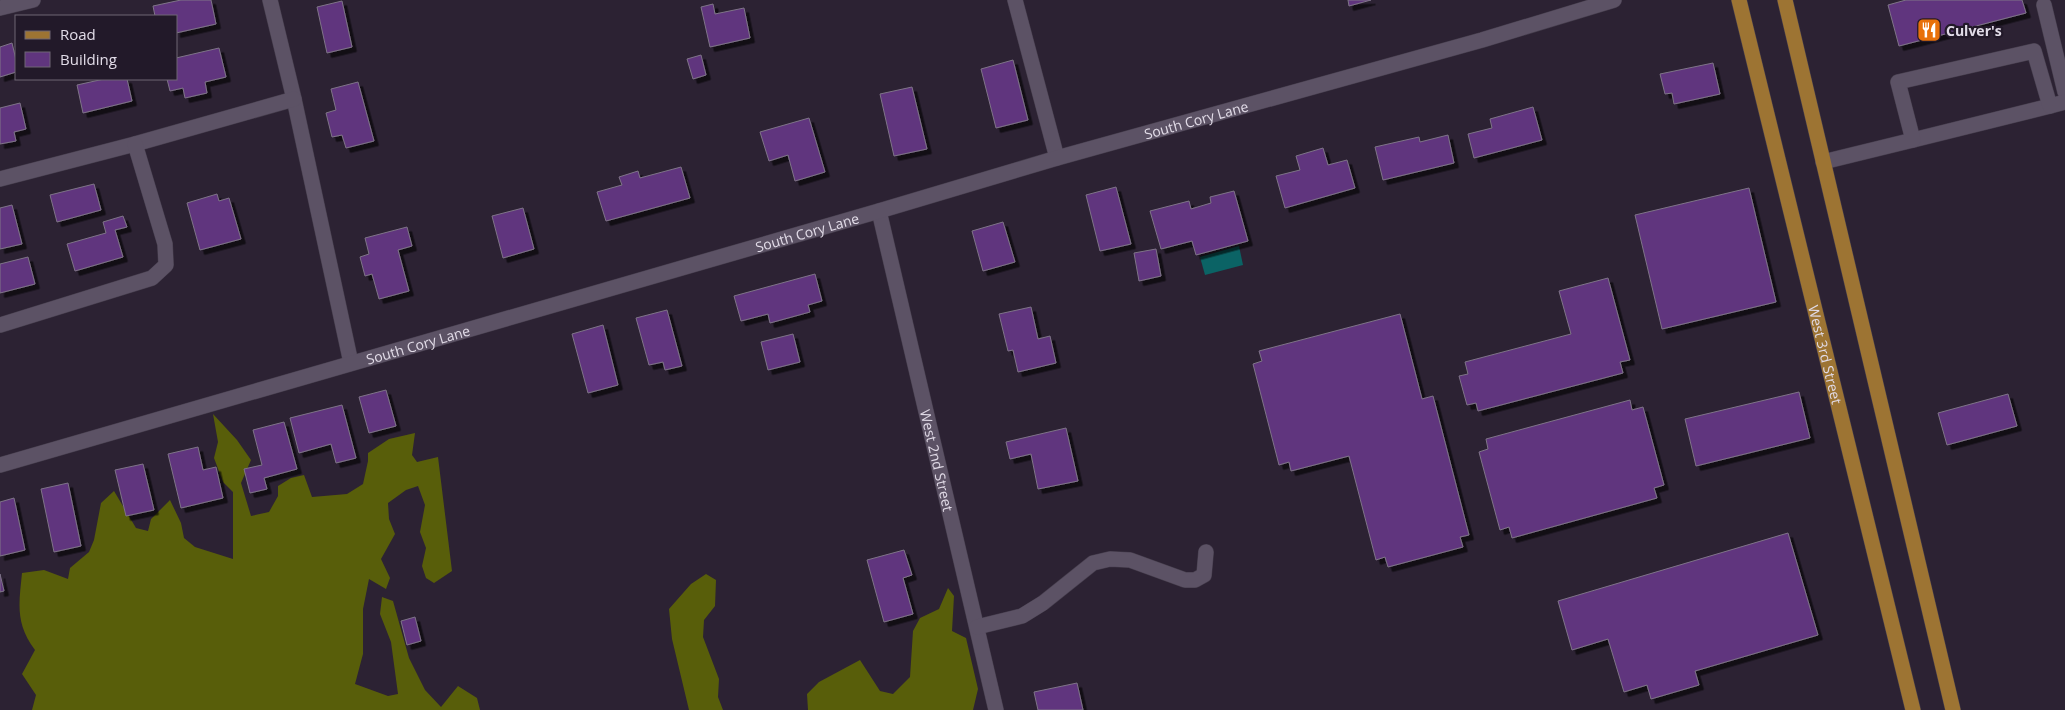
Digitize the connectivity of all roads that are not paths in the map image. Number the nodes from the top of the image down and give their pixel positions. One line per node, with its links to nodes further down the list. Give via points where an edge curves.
1 (33, 0): 8 (street)
2 (270, 0): 10 (street)
3 (1015, 0): 14 (street)
4 (1614, 0): 14 (street, South Cory Lane)
5 (1739, 0): 24 (main road, West 3rd Street)
6 (1785, 0): 15 (main road)
7 (2044, 5): 9 (street)
8 (0, 8)
9 (2065, 92)
10 (294, 99): 13 (street); 19 (street)
11 (2058, 104): 12 (street); 12 (street, via 2034,51 1898,82)
12 (1914, 140): 15 (street)
13 (135, 144): 16 (street); 18 (street, via 165,244 166,265 152,278)
14 (1057, 158): 17 (street, South Cory Lane)
15 (1823, 162): 25 (main road)
16 (0, 179)
17 (880, 211): 19 (street, South Cory Lane); 22 (street, West 2nd Street)
18 (0, 325)
19 (350, 363): 20 (street, South Cory Lane)
20 (0, 465)
21 (1206, 552): 22 (street, via 1204,574 1195,580 1185,580 1130,560 1110,559 1093,563 1044,603 1022,616)
22 (977, 627): 23 (street, West 2nd Street)
23 (996, 710)
24 (1913, 710)
25 (1953, 710)

